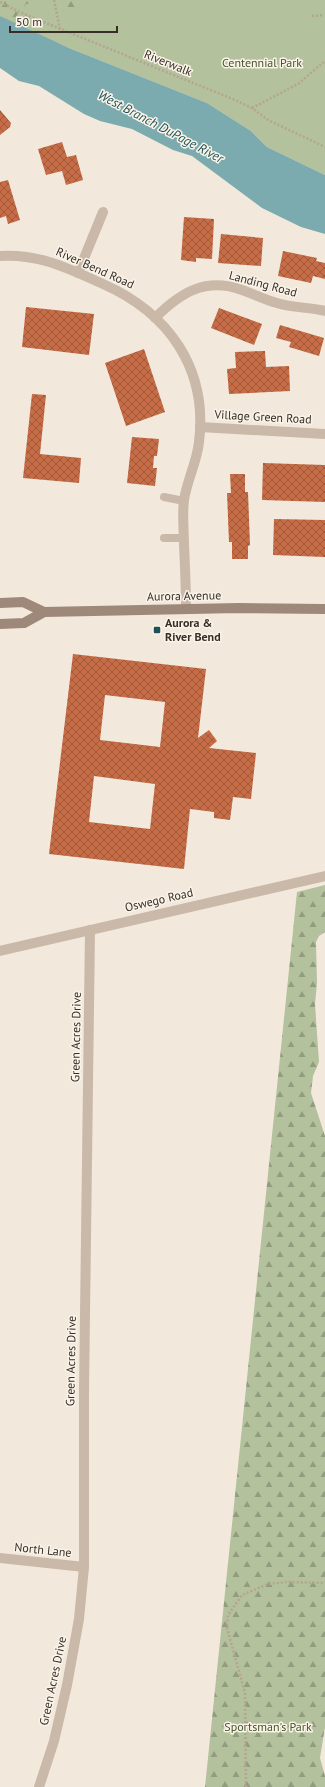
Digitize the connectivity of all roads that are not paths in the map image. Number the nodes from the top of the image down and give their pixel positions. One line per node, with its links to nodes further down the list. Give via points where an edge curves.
1 (103, 212): 3 (street)
2 (0, 256): 3 (street, River Bend Road, via 43,259)
3 (78, 273): 5 (street, River Bend Road, via 132,299)
4 (325, 311): 5 (street, Landing Road, via 277,303 232,287 210,285 197,287 186,293 168,305)
5 (156, 318): 6 (street, River Bend Road, via 169,331 189,363 201,408)
6 (200, 427): 7 (street, Village Green Road); 9 (street, River Bend Road, via 199,443)
7 (325, 434)
8 (164, 497): 9 (lane)
9 (184, 501): 11 (street, River Bend Road)
10 (164, 538): 11 (lane)
11 (184, 538): 13 (street, River Bend Road)
12 (0, 603): 15 (main road, Aurora Avenue, via 23,602)
13 (186, 609): 14 (main road, Aurora Avenue); 15 (main road, Aurora Avenue)
14 (325, 609)
15 (44, 612): 16 (main road, Aurora Avenue, via 24,623)
16 (0, 624)
17 (325, 876): 18 (street, Oswego Road)
18 (90, 930): 19 (street, Oswego Road); 21 (street, Green Acres Drive)
19 (0, 951)
20 (0, 1558): 21 (street, North Lane)
21 (84, 1567): 22 (street, Green Acres Drive, via 79,1619 67,1685 54,1741)
22 (39, 1787)

